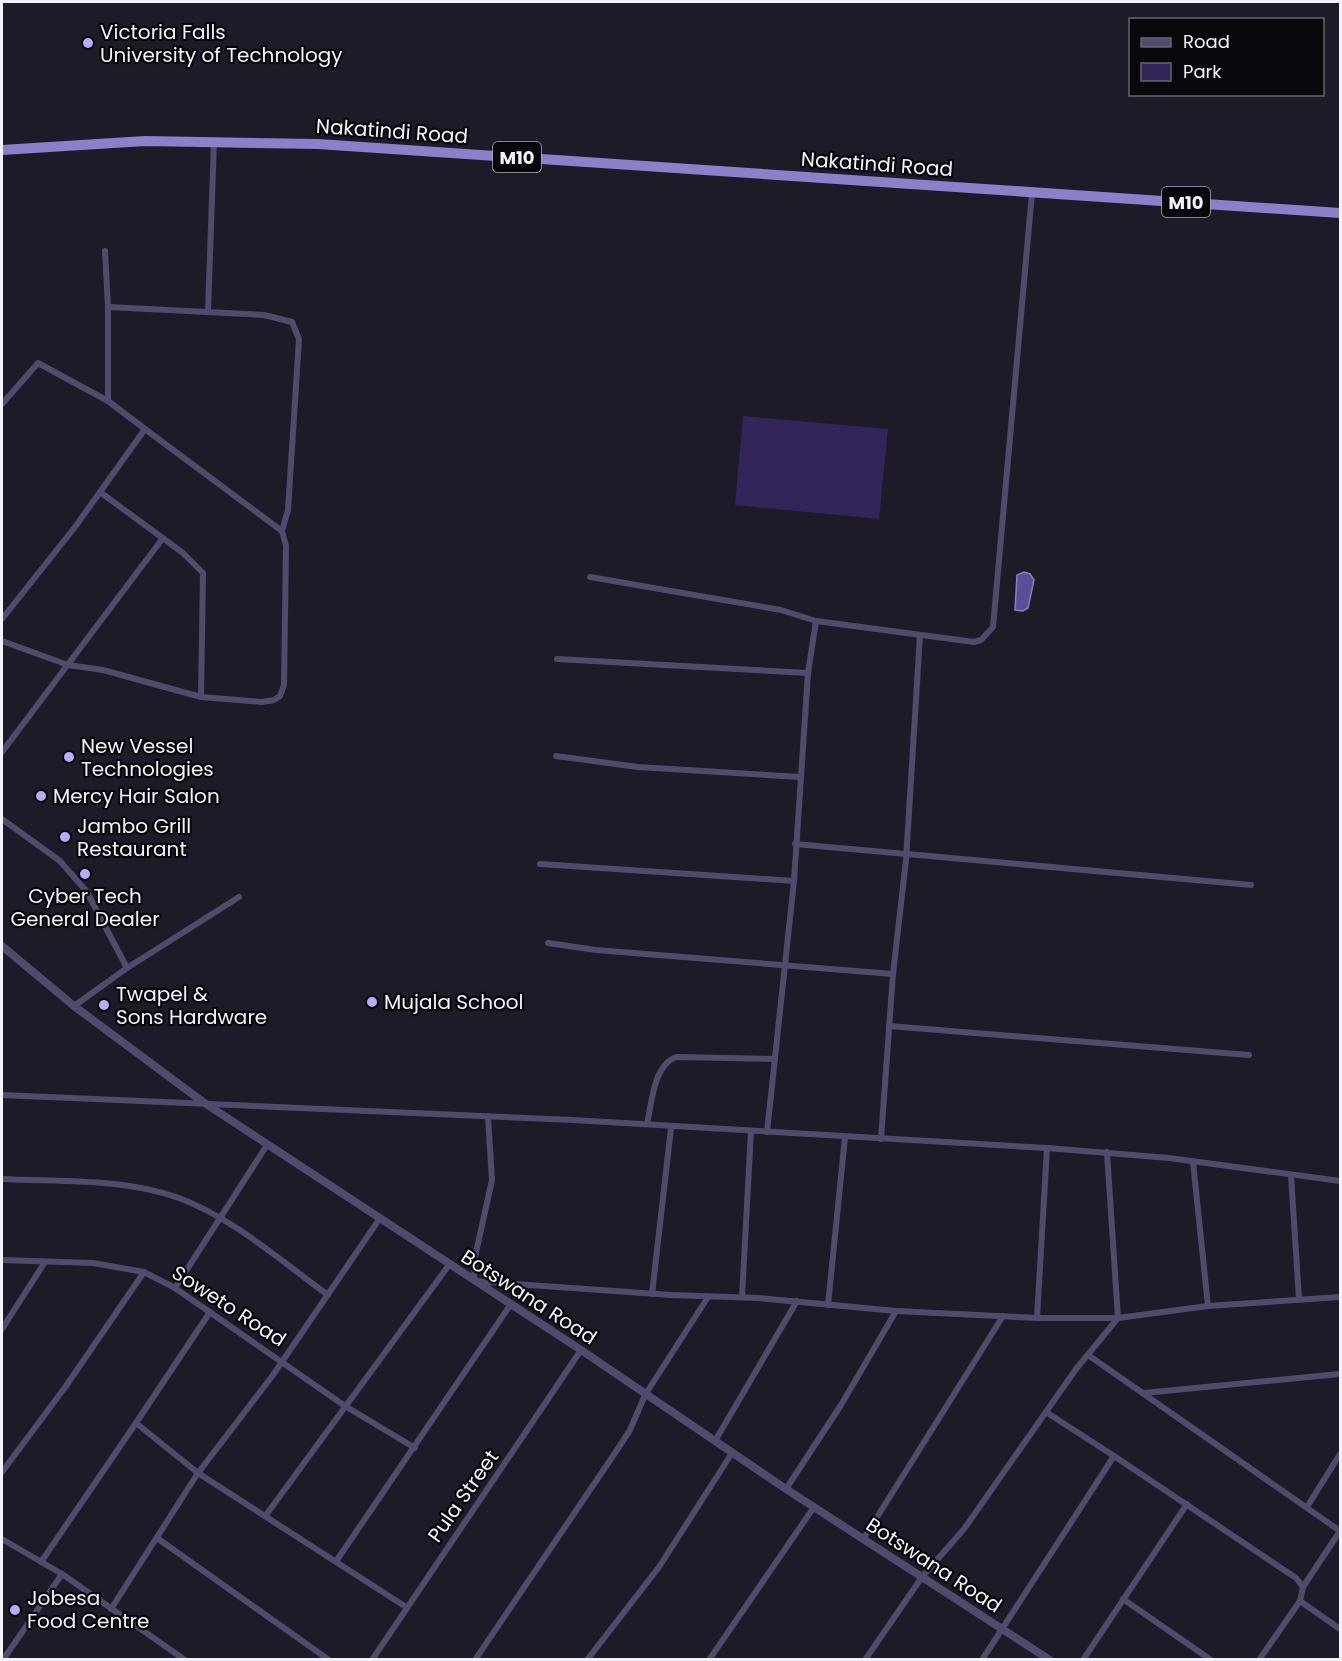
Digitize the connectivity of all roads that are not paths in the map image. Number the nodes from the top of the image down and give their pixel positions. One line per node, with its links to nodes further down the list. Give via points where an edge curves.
1 (214, 140): 2 (highway, Nakatindi Road / M10); 3 (highway, Nakatindi Road / M10, via 392,148); 7 (street)
2 (2, 150)
3 (1032, 193): 4 (highway, M10); 17 (street, via 993,627 974,642)
4 (1341, 213)
5 (105, 251): 6 (street)
6 (108, 307): 7 (street); 8 (street)
7 (208, 312): 12 (street, via 264,315 292,322 299,339 288,510)
8 (108, 401): 9 (street, via 38,363); 10 (street)
9 (2, 404)
10 (144, 429): 11 (street); 12 (street)
11 (100, 492): 13 (street); 15 (street)
12 (282, 531): 22 (street, via 286,546 284,673 280,696 262,702)
13 (163, 538): 20 (street); 22 (street, via 203,573)
14 (590, 577): 16 (street, via 781,610)
15 (2, 616)
16 (816, 621): 17 (street); 21 (street)
17 (920, 634): 28 (street)
18 (2, 641): 20 (street)
19 (557, 659): 21 (street)
20 (68, 665): 22 (street); 23 (street)
21 (807, 673): 25 (street)
22 (201, 697)
23 (2, 752)
24 (556, 756): 25 (street, via 638,767)
25 (800, 777): 27 (street)
26 (2, 819): 36 (street, via 60,861 87,892)
27 (795, 844): 28 (street); 30 (street)
28 (906, 852): 31 (street); 37 (street)
29 (540, 864): 30 (street)
30 (794, 881): 35 (street)
31 (1251, 885)
32 (239, 897): 36 (street)
33 (548, 943): 35 (street)
34 (2, 946): 38 (street, Botswana Road)
35 (784, 964): 37 (street); 41 (street)
36 (127, 968): 38 (street)
37 (893, 974): 39 (street)
38 (74, 1006): 43 (street, Botswana Road)
39 (889, 1026): 40 (street); 50 (street)
40 (1249, 1055)
41 (775, 1059): 45 (street, via 668,1060 661,1068); 48 (street)
42 (2, 1095): 43 (street)
43 (203, 1102): 44 (street); 51 (street, Botswana Road)
44 (488, 1117): 45 (street); 64 (street, via 492,1180 475,1257)
45 (647, 1124): 46 (street)
46 (671, 1128): 47 (street); 66 (street)
47 (751, 1131): 48 (street); 69 (street)
48 (767, 1132): 49 (street)
49 (845, 1137): 50 (street); 74 (street)
50 (881, 1139): 52 (street)
51 (267, 1145): 58 (street, Botswana Road); 59 (street)
52 (1047, 1148): 53 (street); 79 (street)
53 (1107, 1152): 54 (street); 80 (street)
54 (1193, 1162): 55 (street); 75 (street)
55 (1291, 1175): 57 (street); 71 (street)
56 (2, 1179): 59 (street, via 145,1188 179,1198)
57 (1341, 1181)
58 (380, 1218): 62 (street, Botswana Road); 67 (street)
59 (221, 1219): 65 (street); 67 (street)
60 (2, 1260): 61 (street, Soweto Road)
61 (45, 1262): 63 (street, Soweto Road, via 93,1263); 81 (street)
62 (449, 1265): 64 (street, Botswana Road); 88 (street)
63 (144, 1272): 65 (street, Soweto Road); 96 (street)
64 (474, 1281): 66 (street); 73 (street, Botswana Road)
65 (175, 1288): 77 (street, Soweto Road)
66 (652, 1294): 68 (street)
67 (328, 1295): 84 (street)
68 (708, 1297): 69 (street); 87 (street)
69 (742, 1297): 72 (street)
70 (1341, 1298): 71 (street)
71 (1299, 1299): 75 (street)
72 (797, 1301): 74 (street); 91 (street)
73 (511, 1304): 82 (street, Botswana Road); 92 (street)
74 (828, 1305): 76 (street)
75 (1209, 1306): 80 (street)
76 (896, 1311): 78 (street); 98 (street)
77 (210, 1312): 84 (street, Soweto Road); 90 (street)
78 (1003, 1316): 79 (street); 105 (street)
79 (1037, 1318): 80 (street)
80 (1118, 1318): 83 (street)
81 (2, 1329)
82 (581, 1350): 87 (street, Botswana Road); 114 (street, Pula Street)
83 (1088, 1355): 86 (street); 89 (street)
84 (282, 1361): 88 (street, Soweto Road); 97 (street)
85 (1341, 1374): 86 (street)
86 (1143, 1394): 101 (street)
87 (645, 1395): 91 (street, Botswana Road); 122 (street, via 630,1430)
88 (345, 1406): 92 (street, Soweto Road); 102 (street)
89 (1046, 1412): 95 (street); 110 (street, via 959,1536)
90 (136, 1424): 97 (street); 108 (street)
91 (715, 1441): 93 (street, Botswana Road)
92 (415, 1448): 107 (street)
93 (732, 1453): 98 (street, Botswana Road); 123 (street, via 659,1567)
94 (1341, 1454): 101 (street)
95 (1114, 1456): 99 (street); 116 (street)
96 (2, 1472)
97 (198, 1473): 102 (street); 104 (street)
98 (786, 1490): 100 (street, Botswana Road)
99 (1187, 1504): 111 (street, via 1296,1578); 112 (street)
100 (814, 1507): 105 (street, Botswana Road); 124 (street)
101 (1307, 1507): 103 (street)
102 (266, 1515): 107 (street)
103 (1340, 1531): 111 (street)
104 (157, 1538): 115 (street); 120 (street)
105 (864, 1538): 110 (street, Botswana Road)
106 (2, 1539): 108 (street)
107 (337, 1560): 114 (street)
108 (41, 1562): 109 (street)
109 (62, 1574): 115 (street); 118 (street)
110 (922, 1577): 116 (street, Botswana Road); 125 (street)
111 (1303, 1587): 113 (street)
112 (1124, 1599): 128 (street); 129 (street)
113 (1300, 1601): 117 (street); 130 (street)
114 (406, 1607): 121 (street, Pula Street)
115 (111, 1609): 119 (street)
116 (1002, 1629): 126 (street); 127 (street, Botswana Road)
117 (1341, 1629)
118 (5, 1657)
119 (183, 1659)
120 (329, 1659)
121 (372, 1659)
122 (475, 1659)
123 (587, 1659)
124 (709, 1659)
125 (866, 1659)
126 (982, 1659)
127 (1050, 1659)
128 (1083, 1659)
129 (1211, 1659)
130 (1258, 1659)

